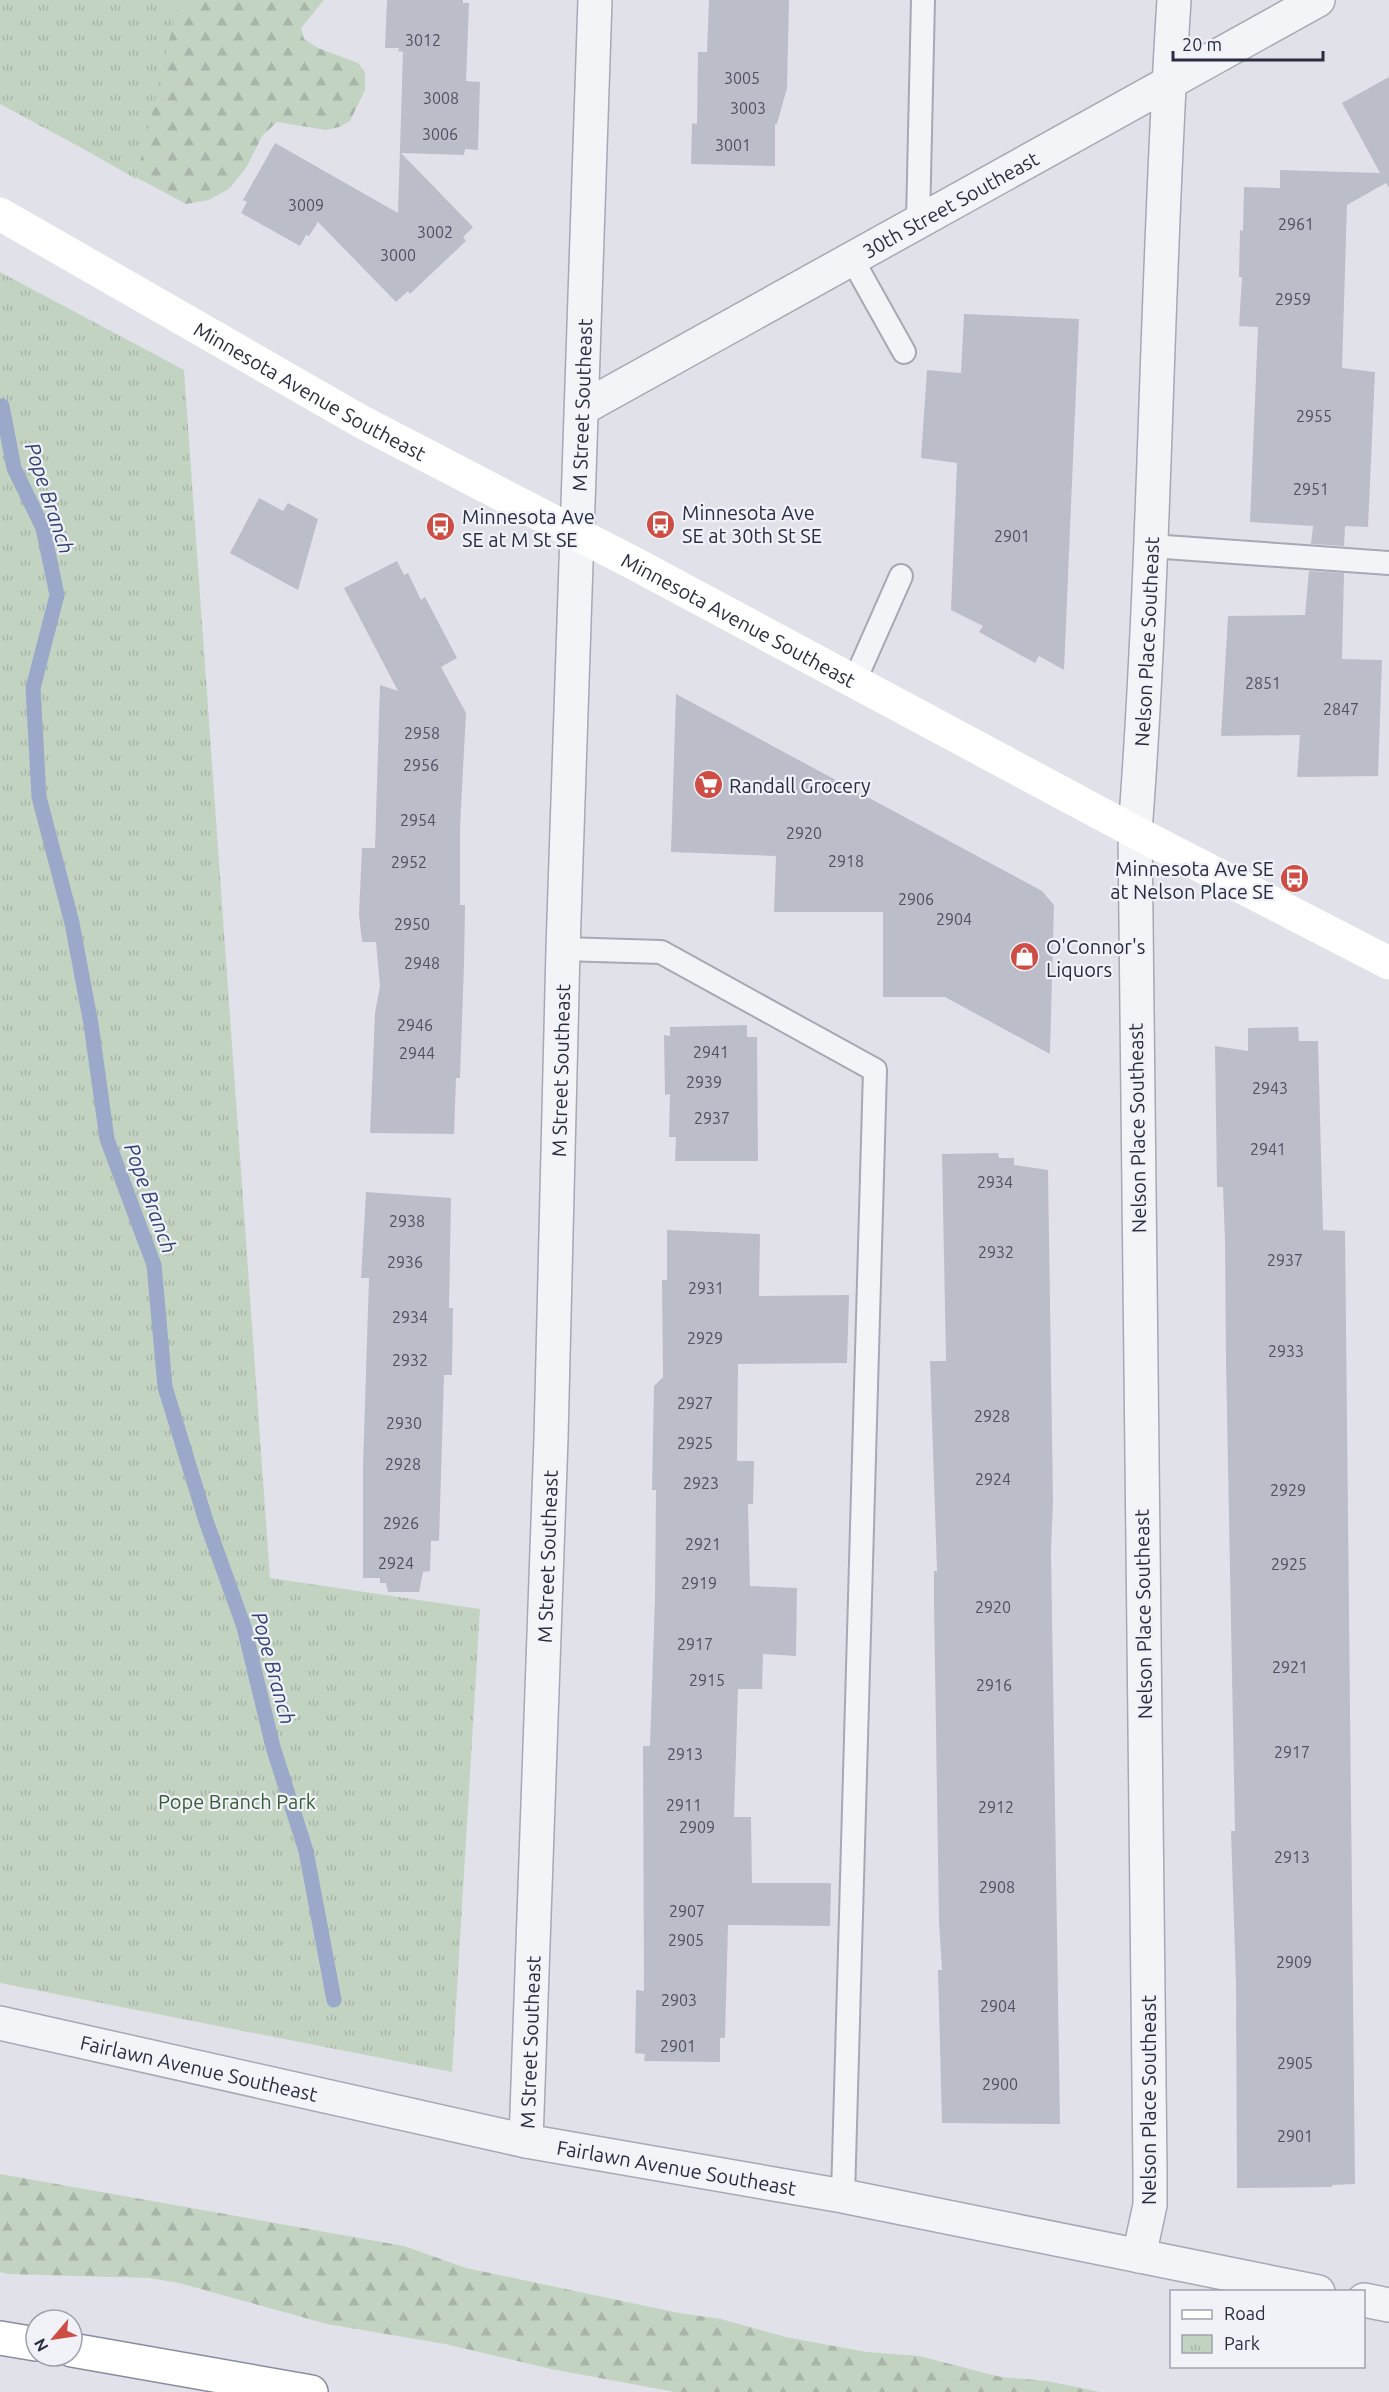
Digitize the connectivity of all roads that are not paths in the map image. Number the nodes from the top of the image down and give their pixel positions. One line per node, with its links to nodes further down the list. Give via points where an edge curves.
1 (595, 0): 10 (street, M Street Southeast)
2 (923, 0): 7 (lane)
3 (1174, 0): 5 (street, Nelson Place Southeast)
4 (1318, 0): 5 (street, 30th Street Southeast)
5 (1169, 82): 7 (street, 30th Street Southeast); 12 (street, Nelson Place Southeast)
6 (0, 214): 11 (main road, Minnesota Avenue Southeast, via 362,422)
7 (918, 221): 8 (street, 30th Street Southeast)
8 (852, 259): 9 (lane); 10 (street, 30th Street Southeast)
9 (904, 352)
10 (583, 408): 11 (street, M Street Southeast)
11 (578, 534): 15 (main road, Minnesota Avenue Southeast); 17 (street, M Street Southeast)
12 (1151, 546): 13 (lane); 16 (street, Nelson Place Southeast)
13 (1389, 563)
14 (901, 576): 15 (lane)
15 (855, 680): 16 (main road, Minnesota Avenue Southeast)
16 (1135, 831): 18 (main road, Minnesota Avenue Southeast); 22 (street, Nelson Place Southeast, via 1150,2171 1150,2205)
17 (563, 949): 20 (street, M Street Southeast, via 551,1438); 21 (lane, via 662,952 875,1070)
18 (1389, 963)
19 (0, 2023): 20 (street, Fairlawn Avenue Southeast)
20 (526, 2141): 21 (street, Fairlawn Avenue Southeast)
21 (843, 2196): 22 (street, Fairlawn Avenue Southeast)
22 (1139, 2256): 23 (street, Fairlawn Avenue Southeast)
23 (1308, 2290)
24 (1365, 2300): 25 (street)
25 (1389, 2306)
26 (0, 2338): 27 (main road)
27 (24, 2342)
28 (84, 2352): 29 (main road)
29 (311, 2392)

